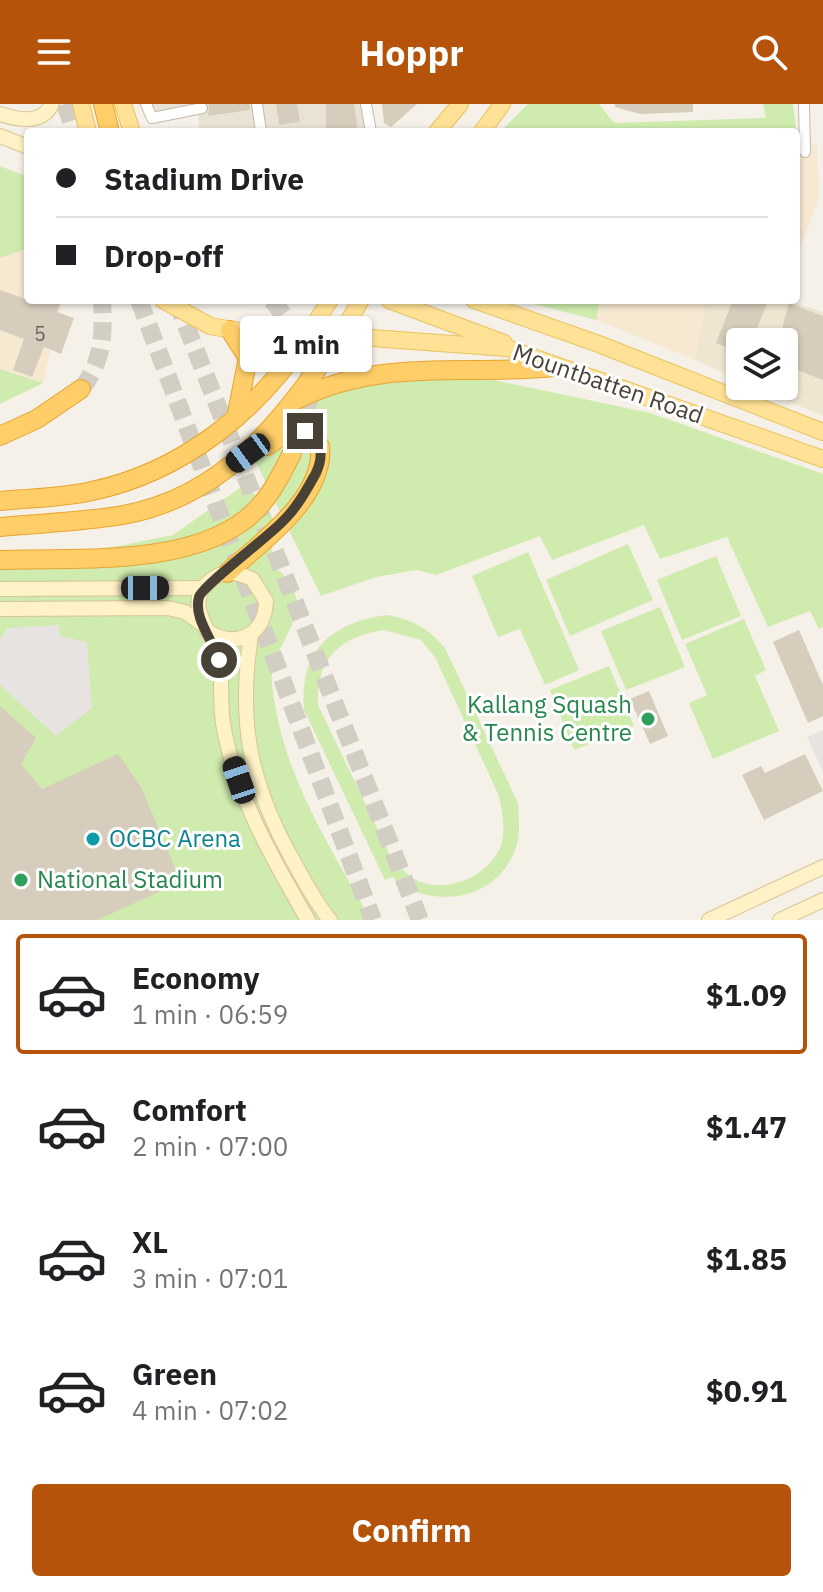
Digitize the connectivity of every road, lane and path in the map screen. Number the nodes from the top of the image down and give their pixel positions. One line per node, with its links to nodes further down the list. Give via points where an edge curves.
1 (52, 104): 12 (street, via 33,119)
2 (81, 104): 13 (main road)
3 (103, 104): 14 (highway)
4 (123, 104): 15 (main road)
5 (146, 104): 11 (street, via 152,118)
6 (257, 104): 16 (street)
7 (366, 104): 17 (street)
8 (460, 104): 18 (main road)
9 (502, 104): 19 (main road)
10 (804, 104): 22 (street)
11 (202, 108)
12 (0, 114)
13 (87, 128)
14 (109, 128)
15 (128, 128)
16 (260, 128)
17 (370, 128)
18 (440, 128)
19 (485, 128)
20 (0, 136): 21 (street)
21 (24, 145)
22 (805, 152)
23 (169, 304): 28 (main road, Mountbatten Road, via 191,318)
24 (327, 304): 29 (main road)
25 (359, 304): 30 (main road)
26 (401, 304): 31 (main road)
27 (487, 304): 36 (main road, Mountbatten Road)
28 (230, 330): 29 (main road, Mountbatten Road); 35 (highway, via 248,358)
29 (307, 336): 30 (main road, Mountbatten Road); 35 (highway, via 259,398)
30 (339, 337): 31 (main road, Mountbatten Road); 34 (highway)
31 (507, 348): 32 (main road, Mountbatten Road)
32 (555, 367): 34 (highway, via 396,370 342,380); 39 (main road, Mountbatten Road)
33 (81, 389): 37 (highway)
34 (296, 400): 41 (highway, via 248,453 217,476)
35 (236, 418): 40 (highway, via 177,460 124,483 66,496)
36 (823, 432)
37 (0, 436)
38 (292, 453): 43 (highway, via 264,501 222,536 167,552)
39 (823, 459)
40 (0, 501)
41 (158, 505): 42 (highway, via 123,515); 44 (highway, via 185,502 216,486 288,432 313,435 321,457 306,493 287,518)
42 (0, 527)
43 (0, 560)
44 (227, 573): 45 (street); 49 (street, via 252,579 266,601 261,626)
45 (203, 588): 46 (street); 48 (street, via 198,600)
46 (0, 589)
47 (0, 609): 48 (street, via 168,608 185,612)
48 (205, 628): 49 (street, via 221,639); 52 (street, via 219,660 223,724 239,780)
49 (251, 635): 53 (street, via 244,703 257,784 280,837)
50 (823, 867): 54 (street)
51 (823, 900): 55 (street)
52 (308, 920)
53 (330, 920)
54 (709, 920)
55 (780, 920)

